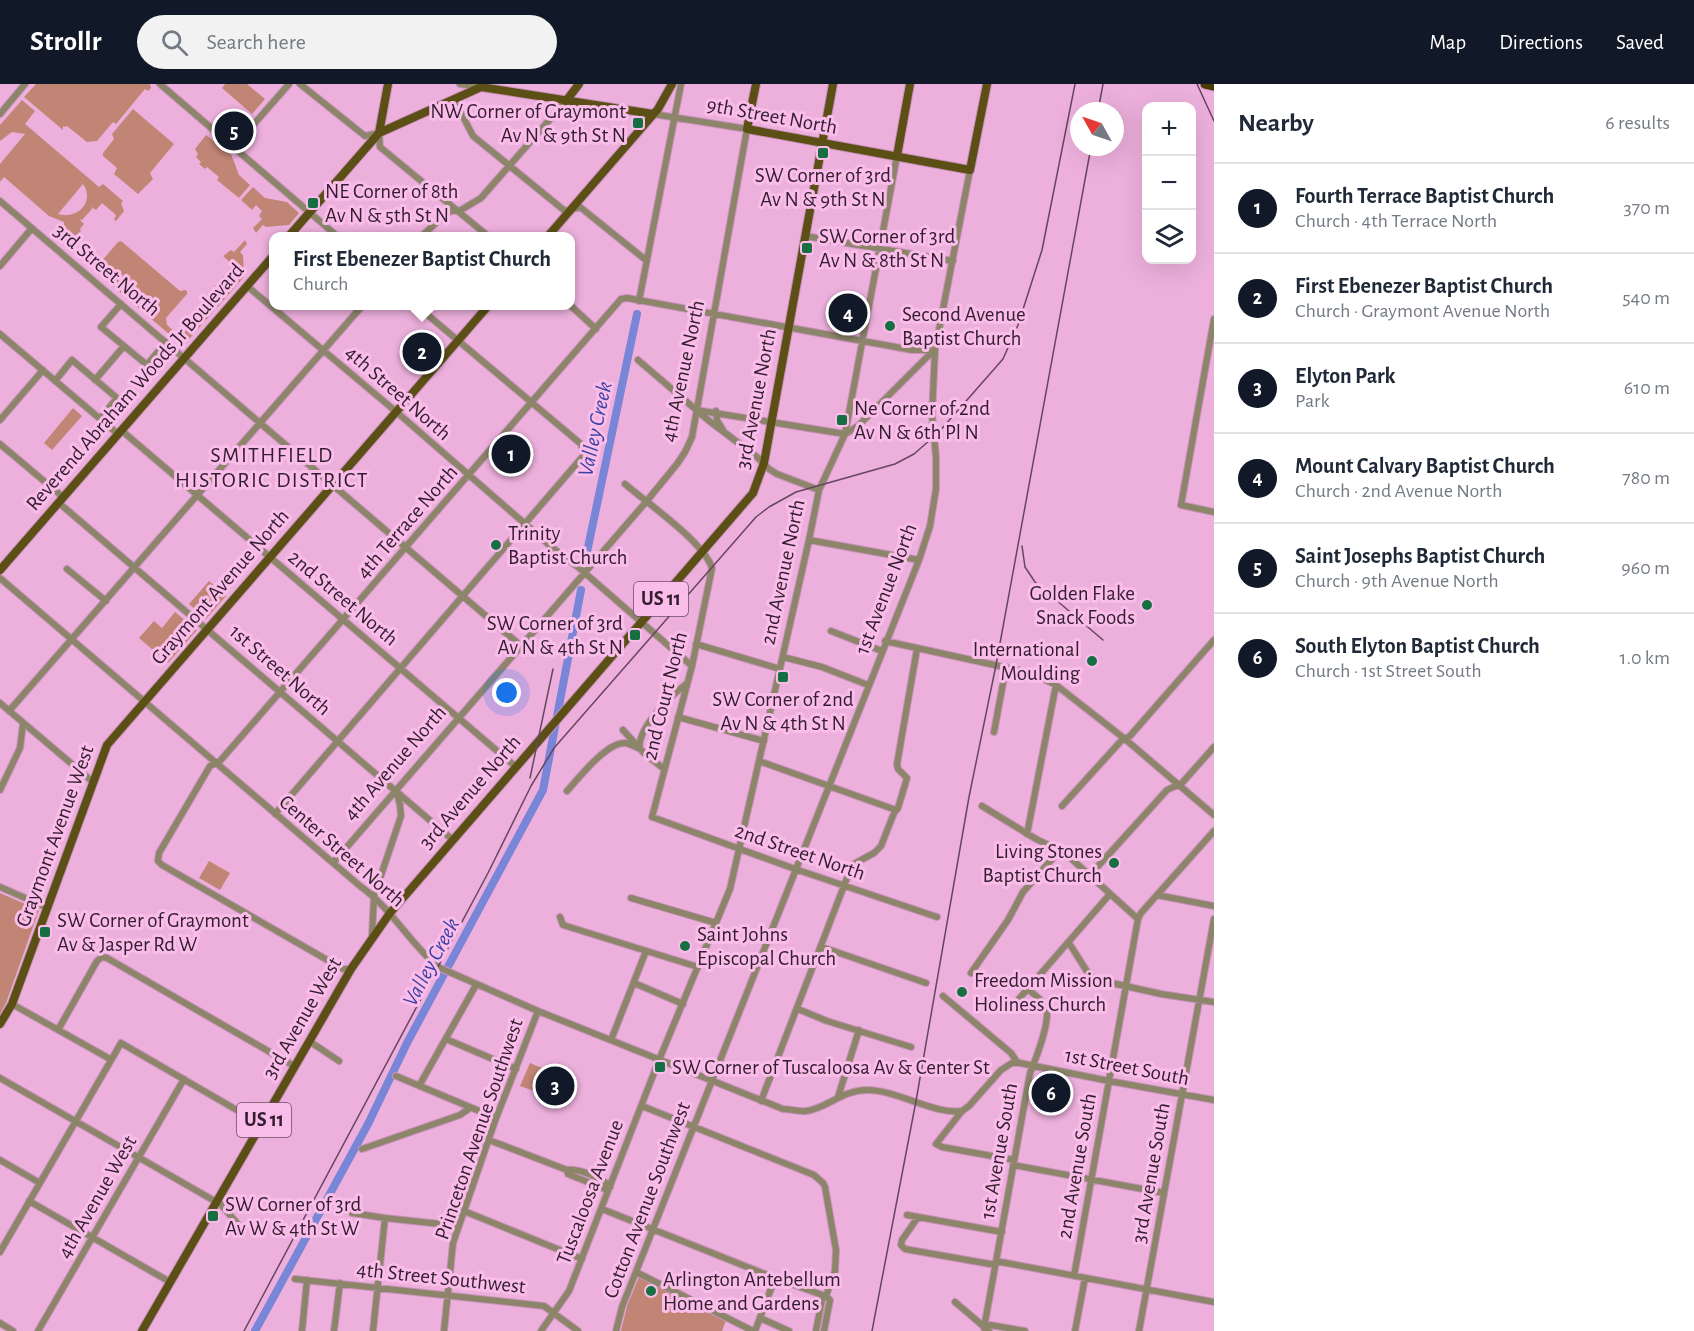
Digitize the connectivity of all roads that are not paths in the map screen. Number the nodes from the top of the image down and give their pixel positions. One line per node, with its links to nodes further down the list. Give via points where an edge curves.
1 (25, 84): 19 (street)
2 (160, 84): 25 (street)
3 (289, 84): 25 (street)
4 (300, 84): 23 (street, via 364,136)
5 (388, 84): 23 (main road)
6 (460, 84): 15 (street, 9th Street North)
7 (579, 84): 18 (main road)
8 (672, 84): 20 (main road)
9 (681, 84): 21 (street)
10 (756, 84): 22 (main road, 4th Avenue North)
11 (833, 84): 24 (main road, 3rd Avenue North / US 11)
12 (910, 84): 26 (main road, 2nd Avenue North)
13 (987, 84): 28 (main road, 1st Avenue North)
14 (1205, 84): 16 (highway)
15 (482, 86): 17 (main road); 18 (main road, 9th Street North)
16 (1214, 86)
17 (454, 99): 23 (main road); 27 (street, via 471,133)
18 (566, 101): 20 (main road, 9th Street North); 27 (street)
19 (0, 114)
20 (653, 114): 21 (street, 9th Street North); 31 (main road)
21 (674, 118): 22 (street, 9th Street North); 42 (street)
22 (747, 129): 24 (main road, 9th Street North); 54 (street, 4th Avenue North)
23 (379, 133): 30 (street, via 380,147); 32 (main road)
24 (822, 142): 26 (main road, 9th Street North); 39 (main road, 3rd Avenue North / US 11)
25 (233, 148): 32 (street)
26 (897, 156): 28 (main road, 9th Street North); 40 (street, 2nd Avenue North)
27 (510, 165): 30 (street, via 481,198); 31 (street, via 565,211)
28 (970, 170): 43 (street, 1st Avenue North)
29 (0, 201): 33 (street, 3rd Street North)
30 (456, 210): 36 (street, via 442,216); 37 (street)
31 (570, 210): 38 (main road); 42 (street, via 580,207)
32 (309, 213): 34 (main road); 35 (street)
33 (32, 228): 44 (street); 47 (street, 3rd Street North)
34 (293, 232)
35 (331, 232)
36 (427, 232)
37 (482, 232)
38 (552, 232)
39 (805, 236): 40 (street); 57 (main road, 3rd Avenue North / US 11)
40 (880, 249): 43 (street); 60 (street, 2nd Avenue North)
41 (269, 260): 45 (main road, Reverend Abraham Woods Jr Boulevard)
42 (647, 261): 46 (street)
43 (952, 261): 64 (street, 1st Avenue North)
44 (0, 266)
45 (246, 286): 48 (street, 4th Street North); 65 (main road, Reverend Abraham Woods Jr Boulevard)
46 (639, 301): 54 (street); 56 (street, 4th Terrace North, via 621,299)
47 (121, 304): 61 (street, 3rd Street North); 62 (street, via 101,327)
48 (269, 305)
49 (575, 309): 56 (street)
50 (275, 310): 63 (street, 4th Street North)
51 (358, 310): 63 (street)
52 (422, 310): 59 (street)
53 (484, 310): 59 (main road, Graymont Avenue North)
54 (714, 314): 57 (street); 71 (street, 4th Avenue North)
55 (1214, 319): 90 (street, via 1180,505)
56 (596, 328): 70 (street, 4th Terrace North)
57 (788, 328): 60 (street); 76 (main road, 3rd Avenue North / US 11)
58 (0, 334): 67 (street, 2nd Street North)
59 (458, 340): 70 (street); 73 (main road, Graymont Avenue North)
60 (862, 341): 64 (street); 79 (street, 2nd Avenue North)
61 (166, 342): 62 (street, via 147,365); 65 (street, 3rd Street North)
62 (124, 346): 68 (street)
63 (323, 350): 73 (street, 4th Street North); 77 (street)
64 (934, 350): 79 (street); 96 (street, 1st Avenue North, via 936,489)
65 (184, 358): 77 (street, 3rd Street North); 78 (main road, Reverend Abraham Woods Jr Boulevard)
66 (638, 360): 71 (street)
67 (43, 370): 69 (street, 2nd Street North); 75 (street)
68 (95, 380): 69 (street, via 72,360); 74 (street, via 117,398)
69 (55, 381): 74 (street, 2nd Street North)
70 (532, 402): 83 (street, 4th Terrace North); 91 (street, via 581,444 584,451 583,458)
71 (696, 410): 72 (street); 80 (street); 89 (street, 4th Avenue North, via 685,452)
72 (716, 411): 76 (street); 80 (street)
73 (396, 412): 83 (street, 4th Street North); 85 (main road, Graymont Avenue North)
74 (100, 418): 78 (street, 2nd Street North)
75 (0, 420)
76 (772, 421): 79 (street); 82 (main road, 3rd Avenue North / US 11)
77 (260, 423): 85 (street, 3rd Street North); 87 (street)
78 (120, 432): 87 (street, 2nd Street North); 88 (main road, Reverend Abraham Woods Jr Boulevard)
79 (845, 434): 86 (street, 2nd Avenue North)
80 (728, 435): 82 (street)
81 (0, 444): 88 (street, 1st Street North)
82 (764, 464): 86 (street, via 777,474); 94 (main road, 3rd Avenue North / US 11, via 753,493)
83 (469, 475): 91 (street, 4th Street North); 93 (street, 4th Terrace North)
84 (625, 484): 89 (street)
85 (333, 485): 93 (street, 3rd Street North); 95 (main road, Graymont Avenue North)
86 (819, 490): 92 (street, 2nd Avenue North)
87 (197, 495): 95 (street, 2nd Street North); 97 (street)
88 (61, 500): 97 (street, 1st Street North); 99 (main road, Reverend Abraham Woods Jr Boulevard)
89 (646, 502): 94 (street); 100 (street, 4th Avenue North)
90 (1214, 512)
91 (526, 524): 100 (street, 4th Street North); 102 (street)
92 (809, 540): 96 (street); 115 (street, 2nd Avenue North)
93 (406, 547): 102 (street, 3rd Street North); 104 (street, 4th Terrace North)
94 (703, 551): 105 (main road, 3rd Avenue North / US 11); 111 (street, 2nd Court North, via 712,568)
95 (270, 557): 104 (street, 2nd Street North); 106 (main road, Graymont Avenue North)
96 (919, 560): 110 (street, 1st Avenue North)
97 (134, 567): 103 (street); 106 (street, 1st Street North)
98 (67, 569): 103 (street)
99 (0, 570)
100 (584, 573): 105 (street, 4th Street North); 112 (street, 4th Avenue North)
101 (0, 578): 108 (street, Center Street North)
102 (463, 596): 112 (street, 3rd Street North); 118 (street)
103 (105, 601): 108 (street)
104 (343, 620): 118 (street, 2nd Street North); 123 (street, 4th Terrace North)
105 (641, 622): 116 (street, 4th Street North); 138 (main road, 3rd Avenue North / US 11)
106 (207, 629): 123 (street, 1st Street North); 124 (main road, Graymont Avenue North)
107 (831, 631): 114 (street)
108 (71, 640): 124 (street, Center Street North); 125 (street)
109 (1214, 640): 131 (street)
110 (885, 641): 113 (street); 114 (street, 1st Avenue North)
111 (696, 644): 116 (street, 2nd Court North); 119 (street)
112 (520, 645): 126 (street, 4th Avenue North)
113 (917, 649): 117 (street); 148 (street, via 897,764 907,778)
114 (882, 651): 121 (street, 1st Avenue North)
115 (783, 657): 119 (street, 2nd Avenue North); 121 (street)
116 (692, 666): 120 (street, 2nd Court North)
117 (1006, 667): 122 (street); 130 (street)
118 (400, 668): 126 (street, 2nd Street North); 132 (street)
119 (780, 669): 133 (street, 2nd Avenue North)
120 (687, 683): 127 (street, 2nd Court North); 135 (street, via 644,728 638,741)
121 (868, 685): 142 (street, 1st Avenue North)
122 (1056, 685): 131 (street); 153 (street)
123 (280, 692): 132 (street, 1st Street North); 137 (street, 4th Terrace North)
124 (144, 702): 137 (street, Center Street North); 140 (main road, Graymont Avenue West, via 107,745)
125 (3, 707): 128 (street)
126 (458, 717): 138 (street, 2nd Street North); 144 (street, 4th Avenue North)
127 (678, 717): 133 (street); 139 (street, 2nd Court North)
128 (23, 724): 140 (street); 143 (street, via 20,748)
129 (623, 730): 135 (street)
130 (994, 732)
131 (1125, 739): 141 (street); 147 (street)
132 (338, 741): 144 (street, 1st Street North); 149 (street)
133 (764, 741): 136 (street, 2nd Avenue North)
134 (1214, 747): 141 (street)
135 (640, 749): 139 (street); 145 (street, via 626,743 613,746)
136 (759, 761): 142 (street); 155 (street, 2nd Avenue North)
137 (215, 763): 149 (street, Center Street North); 179 (street, 4th Terrace North, via 159,853 158,861 343,969)
138 (516, 767): 154 (main road, 3rd Avenue North / US 11)
139 (664, 769): 151 (street, 2nd Court North)
140 (93, 782): 167 (main road, Graymont Avenue West)
141 (1178, 784): 150 (street); 159 (street, via 1167,790)
142 (827, 785): 148 (street); 158 (street, 1st Avenue North)
143 (0, 790)
144 (395, 790): 154 (street, 1st Street North); 157 (street, 4th Avenue North); 164 (street, via 400,804 399,824)
145 (567, 791)
146 (982, 806): 153 (street)
147 (1062, 806)
148 (896, 810): 160 (street, via 880,846 852,865)
149 (275, 814): 157 (street, Center Street North)
150 (1214, 815)
151 (652, 817): 155 (street, 2nd Street North)
152 (1214, 831): 162 (street, 2nd Avenue South)
153 (1027, 834): 156 (street)
154 (453, 840): 168 (main road, 3rd Avenue North / US 11)
155 (740, 850): 158 (street, 2nd Street North); 173 (street, 2nd Avenue North)
156 (1060, 850): 159 (street); 180 (street, via 1023,892)
157 (333, 863): 164 (street, Center Street North)
158 (795, 869): 160 (street, 2nd Street North); 211 (street, 1st Avenue North)
159 (1090, 875): 163 (street)
160 (844, 886): 170 (street, 2nd Street North); 176 (street)
161 (0, 887): 167 (street)
162 (1158, 893): 166 (street); 171 (street, 2nd Avenue South)
163 (1110, 894): 171 (street); 175 (street)
164 (374, 896): 168 (street, Center Street North); 174 (street)
165 (631, 898): 173 (street)
166 (1214, 906)
167 (48, 908): 189 (main road, Graymont Avenue West)
168 (390, 913): 174 (main road, 3rd Avenue West / US 11); 183 (street, Center Street North, via 424,955 440,968)
169 (560, 917): 177 (street, via 563,925)
170 (938, 917)
171 (1138, 919): 184 (street, 2nd Avenue South)
172 (1214, 919): 187 (street, 3rd Avenue South)
173 (716, 922): 178 (street, 2nd Avenue North)
174 (372, 936): 179 (main road, 3rd Avenue West / US 11)
175 (1069, 943): 184 (street, via 1091,976); 185 (street)
176 (822, 947): 182 (street); 192 (street)
177 (646, 951): 178 (street); 181 (street)
178 (698, 967): 190 (street, 2nd Avenue North)
179 (351, 969): 199 (main road, 3rd Avenue West / US 11)
180 (971, 973)
181 (634, 983): 190 (street); 198 (street)
182 (926, 983)
183 (476, 985): 193 (street, Center Street North); 197 (street)
184 (1125, 987): 187 (street); 212 (street, 2nd Avenue South)
185 (1028, 989): 191 (street); 206 (street, 1st Avenue South, via 1047,1010)
186 (943, 996): 204 (street)
187 (1200, 1000): 188 (street); 214 (street, 3rd Avenue South)
188 (1214, 1002)
189 (12, 1004): 194 (main road, Graymont Avenue West); 195 (street)
190 (683, 1004): 202 (street, 2nd Avenue North)
191 (1011, 1008)
192 (798, 1009): 196 (street); 217 (street)
193 (538, 1011): 198 (street, Center Street North); 207 (street, Princeton Avenue Southwest)
194 (0, 1024)
195 (58, 1030): 201 (street); 205 (street, via 102,957)
196 (859, 1030): 200 (street); 215 (street)
197 (446, 1040): 207 (street); 213 (street)
198 (611, 1040): 202 (street, Center Street North)
199 (309, 1041): 203 (street); 205 (main road, 3rd Avenue West / US 11)
200 (911, 1047)
201 (110, 1059): 210 (street, via 121,1043); 222 (street)
202 (660, 1060): 211 (street, Center Street North); 218 (street, Tuscaloosa Avenue)
203 (339, 1061)
204 (1017, 1062): 206 (street, 1st Street South); 220 (street, via 1004,1067)
205 (294, 1066): 223 (main road, 3rd Avenue West / US 11)
206 (1033, 1066): 212 (street, 1st Street South); 229 (street, 1st Avenue South)
207 (516, 1069): 221 (street, Princeton Avenue Southwest)
208 (396, 1076): 213 (street)
209 (0, 1078): 222 (street)
210 (184, 1079): 223 (street); 227 (street, 4th Avenue West)
211 (710, 1081): 217 (street, Center Street North); 224 (street, Cotton Avenue Southwest)
212 (1109, 1081): 214 (street, 1st Street South); 230 (street, 2nd Avenue South)
213 (419, 1086): 219 (street)
214 (1182, 1094): 216 (street, 1st Street South); 233 (street, 3rd Avenue South)
215 (838, 1096): 217 (street, Center Street North, via 807,1111 783,1109); 220 (street, Center Street North, via 870,1090 948,1111)
216 (1214, 1100)
217 (762, 1101)
218 (642, 1106): 224 (street); 232 (street, Tuscaloosa Avenue)
219 (470, 1108): 221 (street); 226 (street)
220 (962, 1111): 229 (street, via 936,1144)
221 (496, 1118): 225 (street, Princeton Avenue Southwest)
222 (75, 1121): 227 (street); 231 (street)
223 (261, 1124): 234 (main road, 3rd Avenue West / US 11)
224 (692, 1126): 244 (street, Cotton Avenue Southwest); 262 (street, via 814,1175 823,1183 836,1250 835,1271)
225 (489, 1140): 232 (street, via 605,1189); 237 (street, Princeton Avenue Southwest)
226 (362, 1149)
227 (139, 1158): 234 (street); 246 (street, 4th Avenue West)
228 (0, 1160): 231 (street)
229 (1013, 1163): 230 (street); 245 (street, 1st Avenue South)
230 (1092, 1180): 233 (street); 252 (street, 2nd Avenue South)
231 (40, 1183): 235 (street)
232 (610, 1187): 236 (street, Tuscaloosa Avenue)
233 (1164, 1193): 260 (street, 3rd Avenue South)
234 (218, 1200): 243 (street); 257 (main road, 3rd Avenue West / US 11)
235 (29, 1201): 246 (street); 247 (street)
236 (602, 1209): 244 (street); 249 (street, Tuscaloosa Avenue)
237 (464, 1211): 242 (street, Princeton Avenue Southwest); 249 (street)
238 (352, 1213): 241 (street)
239 (907, 1215): 240 (street)
240 (918, 1217): 245 (street); 250 (street, via 902,1240 902,1247)
241 (385, 1218): 242 (street); 259 (street)
242 (459, 1226): 261 (street, Princeton Avenue Southwest, via 453,1244)
243 (242, 1229)
244 (652, 1229): 251 (street, Cotton Avenue Southwest); 253 (street)
245 (1002, 1232): 250 (street, 1st Avenue South)
246 (93, 1238): 257 (street); 270 (street, 4th Avenue West)
247 (2, 1243): 248 (street)
248 (0, 1252)
249 (582, 1259): 265 (street, Tuscaloosa Avenue)
250 (995, 1263): 252 (street); 268 (street, 1st Avenue South)
251 (636, 1272): 278 (street, Cotton Avenue Southwest); 279 (street)
252 (1074, 1276): 254 (street)
253 (775, 1278): 262 (street); 266 (street)
254 (1085, 1278): 260 (street); 284 (street)
255 (295, 1279): 256 (street)
256 (307, 1280): 258 (street); 272 (street)
257 (170, 1282): 271 (main road, 3rd Avenue West / US 11)
258 (340, 1283): 259 (street, 4th Street Southwest); 273 (street, 4th Street Southwest)
259 (378, 1287): 261 (street, 4th Street Southwest); 274 (street)
260 (1147, 1290): 264 (street); 285 (street, 3rd Avenue South)
261 (448, 1295): 265 (street, 4th Street Southwest, via 544,1306); 275 (street, Princeton Avenue Southwest)
262 (826, 1296): 281 (street, via 822,1299); 282 (street, via 830,1300)
263 (955, 1302): 268 (street)
264 (1214, 1302)
265 (555, 1313): 276 (street, Tuscaloosa Avenue); 277 (street, 4th Street Southwest)
266 (760, 1318): 279 (street); 280 (street)
267 (0, 1323): 269 (street)
268 (987, 1329): 283 (street, via 990,1325)
269 (13, 1331)
270 (38, 1331)
271 (142, 1331)
272 (302, 1331)
273 (334, 1331)
274 (373, 1331)
275 (444, 1331)
276 (542, 1331)
277 (578, 1331)
278 (615, 1331)
279 (754, 1331)
280 (789, 1331)
281 (816, 1331)
282 (824, 1331)
283 (1025, 1331)
284 (1075, 1331)
285 (1139, 1331)

